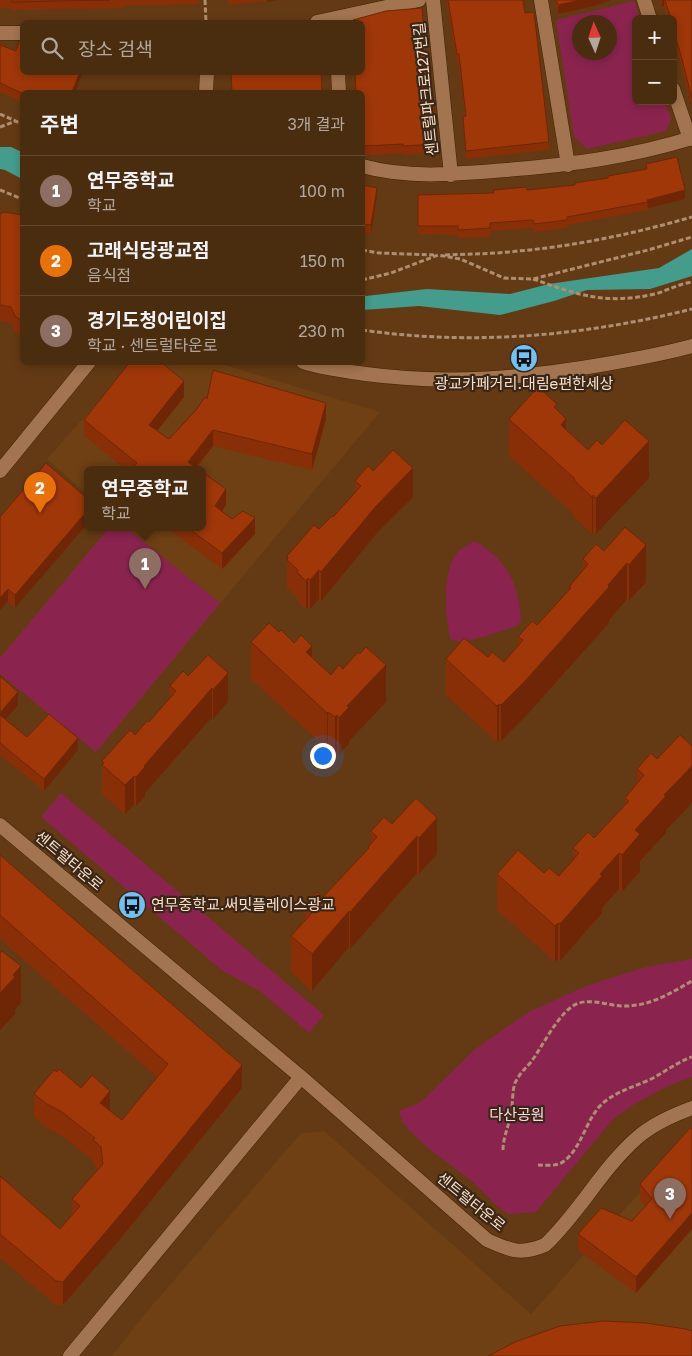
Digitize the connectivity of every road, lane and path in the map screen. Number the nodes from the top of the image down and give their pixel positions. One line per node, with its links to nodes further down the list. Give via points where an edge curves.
1 (205, 0): 7 (path)
2 (419, 0): 8 (street, 센트럴파크로127번길)
3 (433, 0): 23 (street, 센트럴파크로127번길)
4 (541, 0): 21 (street)
5 (644, 0): 6 (street)
6 (649, 15)
7 (206, 20)
8 (340, 20)
9 (20, 33): 10 (street)
10 (0, 34)
11 (207, 75): 13 (street)
12 (338, 75): 14 (street)
13 (206, 90)
14 (339, 90)
15 (677, 100): 20 (street, 센트럴파크로127번길)
16 (0, 114): 17 (path)
17 (17, 121): 18 (path); 19 (path)
18 (20, 123)
19 (0, 127)
20 (691, 138): 21 (street, 센트럴파크로127번길, via 631,154)
21 (568, 165): 23 (street, 센트럴파크로127번길)
22 (365, 167): 23 (street, 센트럴파크로127번길, via 411,174)
23 (451, 175)
24 (0, 190): 25 (path)
25 (20, 198)
26 (692, 217): 29 (path, via 577,243 519,251)
27 (692, 237): 30 (path)
28 (365, 251): 29 (path)
29 (438, 255): 30 (path, via 460,259 504,278); 31 (path)
30 (533, 278): 32 (path, via 565,290 606,299 655,294)
31 (365, 279)
32 (692, 282)
33 (692, 310): 34 (path, via 641,322 557,334 482,338 405,336)
34 (365, 330)
35 (692, 346): 37 (street, via 574,370 483,380 388,377)
36 (87, 365): 38 (street)
37 (316, 365)
38 (0, 471)
39 (0, 825): 42 (street, 센트럴타운로)
40 (692, 981): 44 (path, via 642,1005 587,1002 570,1008 514,1085)
41 (692, 1057): 45 (path, via 612,1096 596,1110 563,1162)
42 (301, 1077): 43 (street, 센트럴타운로, via 487,1240 514,1250 530,1251 545,1245 638,1137 658,1123); 46 (street)
43 (692, 1108)
44 (503, 1150)
45 (538, 1165)
46 (70, 1356)

